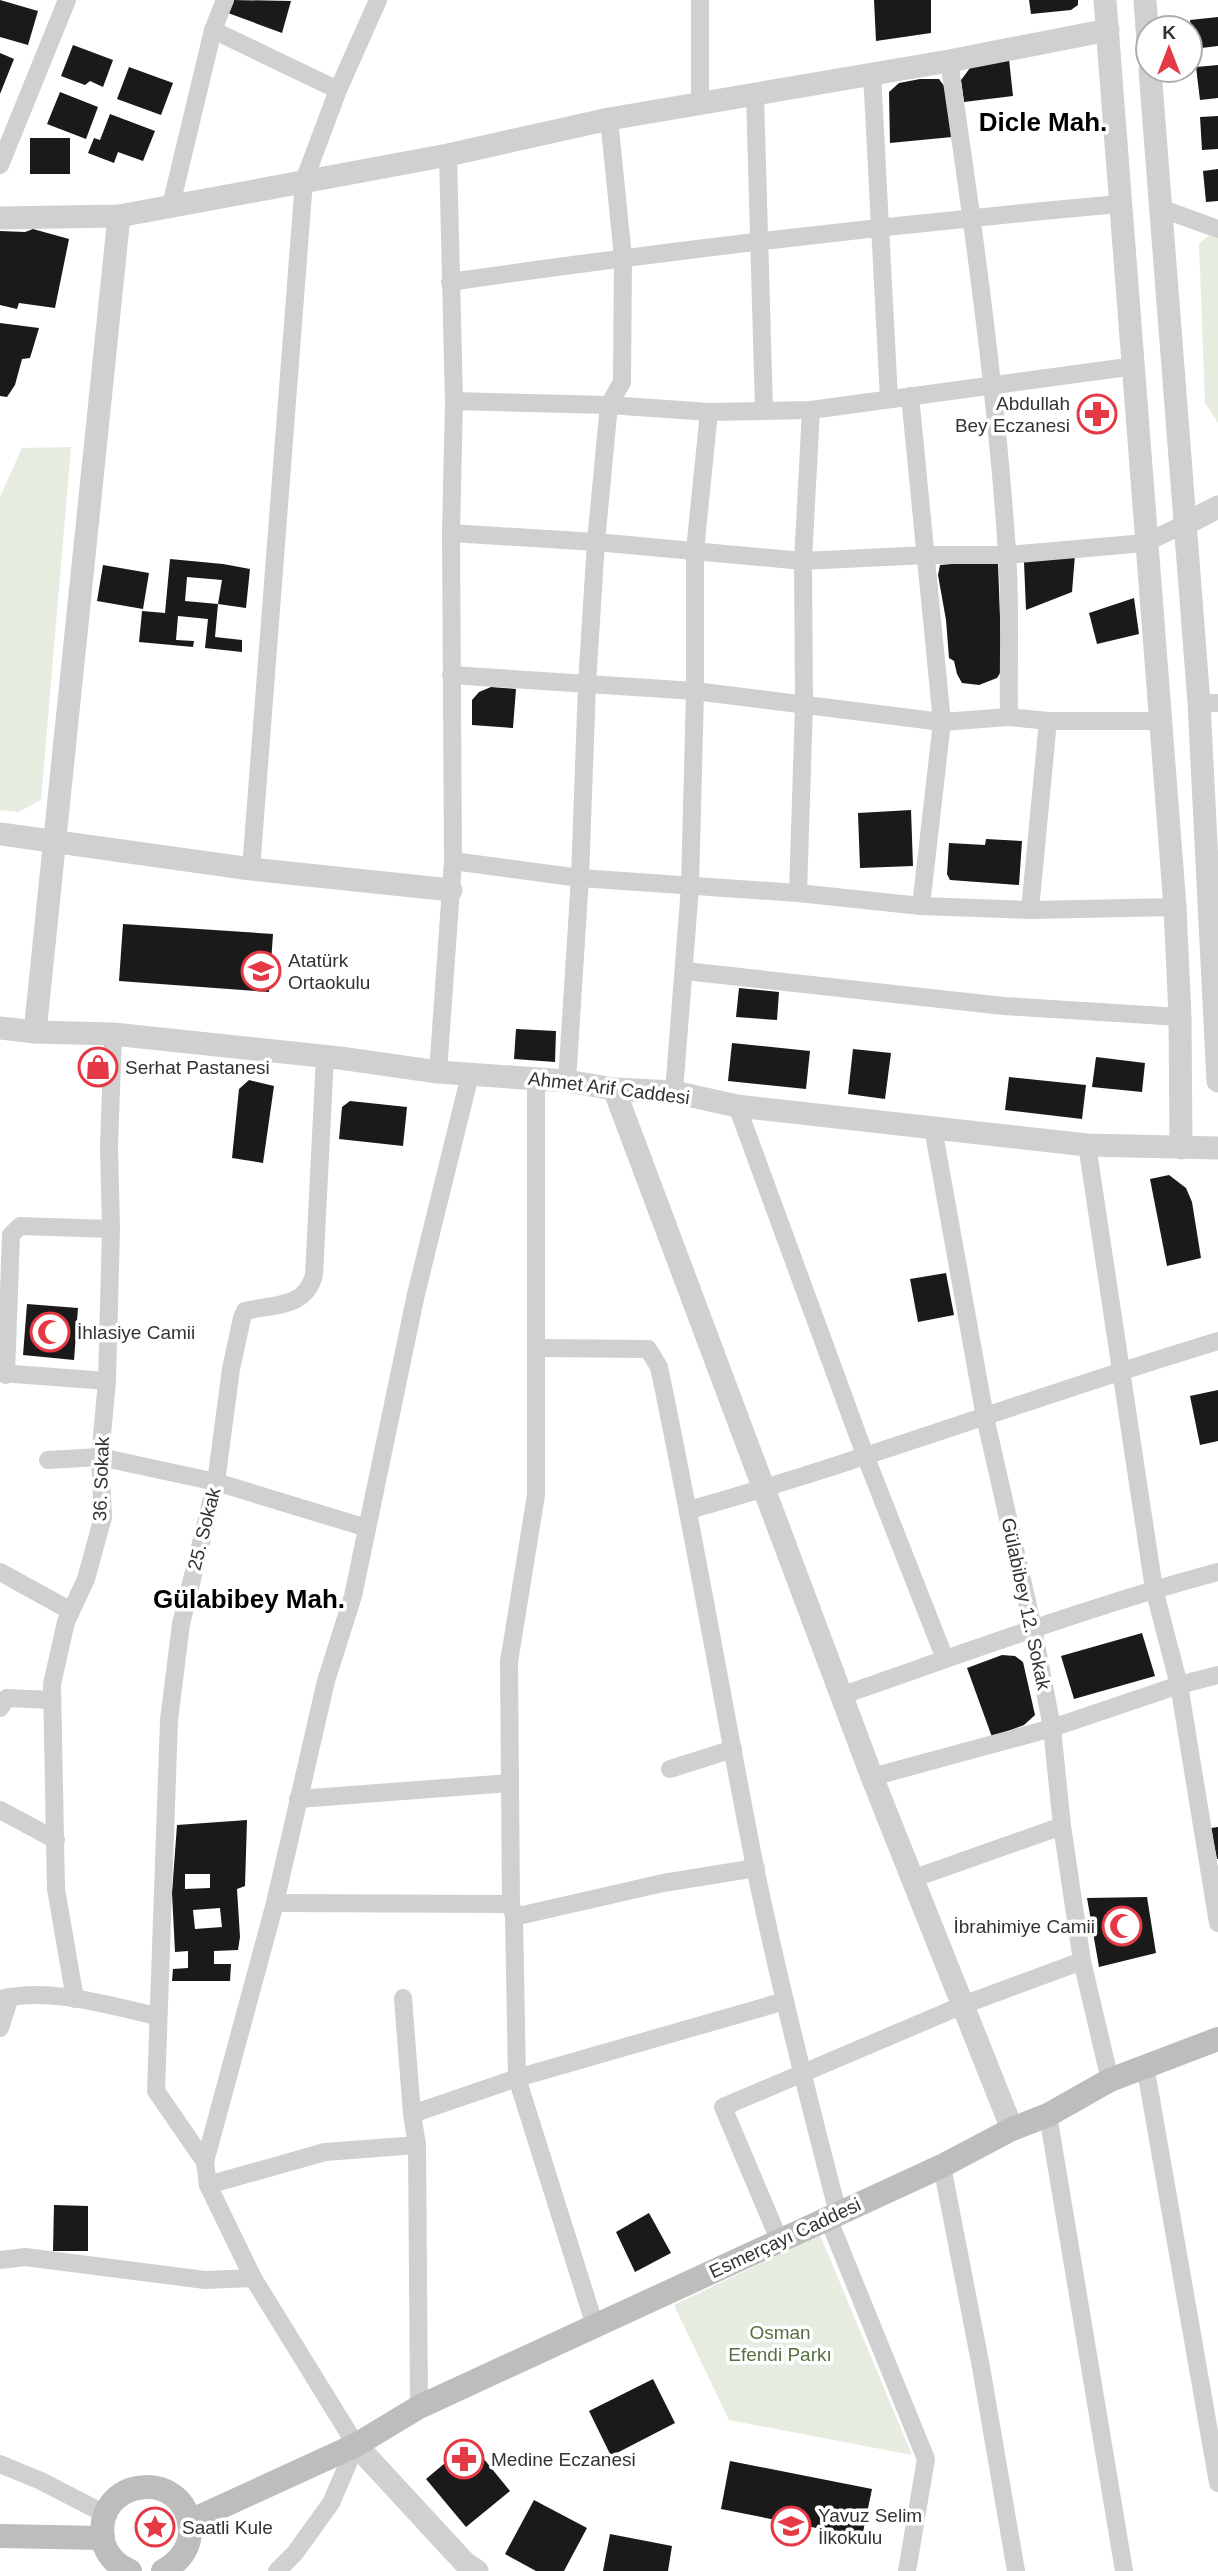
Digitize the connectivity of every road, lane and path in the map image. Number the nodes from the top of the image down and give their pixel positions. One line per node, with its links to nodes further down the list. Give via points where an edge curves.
1 (67, 0): 16 (street)
2 (225, 0): 6 (street)
3 (378, 0): 11 (street)
4 (700, 0): 13 (street)
5 (1105, 0): 7 (street)
6 (213, 30): 11 (street); 19 (street)
7 (1108, 30): 8 (street); 18 (street)
8 (949, 61): 9 (street); 22 (street)
9 (872, 72): 12 (street); 24 (street)
10 (1151, 84): 20 (street)
11 (338, 90): 17 (street)
12 (755, 94): 13 (street); 26 (street)
13 (701, 103): 14 (street)
14 (609, 119): 15 (street); 27 (street)
15 (448, 155): 17 (street); 28 (street)
16 (0, 165)
17 (304, 181): 19 (street); 60 (street)
18 (1119, 204): 22 (street); 29 (street)
19 (171, 205): 21 (street)
20 (1160, 208): 25 (street); 39 (street)
21 (119, 216): 23 (street); 58 (street)
22 (972, 217): 24 (street); 30 (street)
23 (0, 218)
24 (880, 228): 26 (street); 32 (street)
25 (1218, 229)
26 (761, 241): 27 (street); 35 (street)
27 (623, 257): 28 (street); 34 (street, via 622,382)
28 (450, 282): 33 (street)
29 (1135, 366): 30 (street); 42 (street)
30 (993, 385): 31 (street); 45 (street)
31 (910, 396): 32 (street); 44 (street)
32 (888, 399): 36 (street)
33 (454, 401): 34 (street); 40 (street)
34 (609, 405): 37 (street); 41 (street)
35 (764, 410): 36 (street); 37 (street)
36 (811, 410): 46 (street)
37 (709, 412): 43 (street)
38 (1218, 507): 39 (street)
39 (1186, 523): 42 (street); 50 (street)
40 (451, 533): 41 (street); 47 (street)
41 (596, 541): 43 (street); 48 (street)
42 (1145, 543): 45 (street); 53 (street)
43 (695, 551): 46 (street); 49 (street)
44 (927, 555): 45 (street); 46 (street); 54 (street)
45 (1007, 555): 52 (street)
46 (803, 561): 51 (street)
47 (451, 675): 48 (street); 59 (street)
48 (587, 684): 49 (street); 61 (street)
49 (695, 691): 51 (street); 62 (street)
50 (1209, 703): 56 (street)
51 (804, 705): 54 (street); 64 (street)
52 (1009, 717): 54 (street); 55 (street)
53 (1161, 721): 55 (street); 67 (street)
54 (943, 722): 66 (street)
55 (1048, 722): 68 (street)
56 (1211, 792): 65 (street)
57 (0, 834): 58 (street)
58 (53, 843): 60 (street); 72 (street)
59 (453, 861): 61 (street); 63 (street)
60 (251, 869): 63 (street)
61 (580, 878): 62 (street); 78 (street)
62 (690, 887): 64 (street); 69 (street)
63 (451, 890): 75 (street)
64 (798, 893): 66 (street)
65 (1214, 899): 79 (street)
66 (921, 906): 68 (street)
67 (1175, 907): 68 (street); 70 (street)
68 (1030, 910)
69 (685, 971): 70 (street, via 1004,1006); 81 (street)
70 (1180, 1017): 85 (street)
71 (0, 1028): 72 (street, Ahmet Arif Caddesi)
72 (34, 1032): 73 (street, Ahmet Arif Caddesi)
73 (113, 1034): 74 (street, Ahmet Arif Caddesi); 87 (street, 36. Sokak, via 108,1147)
74 (325, 1056): 75 (street, Ahmet Arif Caddesi); 97 (street, 25. Sokak, via 310,1290 287,1304 245,1311 231,1369)
75 (438, 1072): 76 (street, Ahmet Arif Caddesi)
76 (470, 1075): 77 (street, Ahmet Arif Caddesi); 100 (street, via 416,1294)
77 (536, 1078): 78 (street, Ahmet Arif Caddesi); 89 (street)
78 (567, 1081): 80 (street, Ahmet Arif Caddesi)
79 (1218, 1081)
80 (614, 1089): 81 (street, Ahmet Arif Caddesi); 98 (street)
81 (674, 1092): 82 (street, Ahmet Arif Caddesi)
82 (737, 1106): 83 (street, Ahmet Arif Caddesi); 94 (street)
83 (933, 1128): 84 (street, Ahmet Arif Caddesi); 93 (street, Gülabibey 12. Sokak)
84 (1087, 1145): 85 (street, Ahmet Arif Caddesi); 90 (street)
85 (1181, 1148): 86 (street, Ahmet Arif Caddesi)
86 (1218, 1148)
87 (111, 1229): 91 (street, via 20,1226 11,1235); 92 (street, 36. Sokak)
88 (1218, 1341): 90 (street)
89 (537, 1348): 99 (street, via 648,1349 659,1367); 116 (street, via 536,1495 509,1662)
90 (1120, 1370): 93 (street); 103 (street)
91 (3, 1374): 92 (street)
92 (107, 1381): 95 (street, 36. Sokak)
93 (985, 1417): 94 (street); 105 (street, Gülabibey 12. Sokak)
94 (865, 1455): 98 (street); 106 (street)
95 (100, 1457): 96 (street); 97 (street); 104 (street, 36. Sokak, via 103,1517 86,1579)
96 (48, 1460)
97 (216, 1482): 100 (street); 132 (street, 25. Sokak, via 181,1624 169,1720)
98 (764, 1489): 99 (street); 109 (street)
99 (689, 1510): 113 (street)
100 (367, 1528): 117 (street)
101 (0, 1572): 104 (street)
102 (1218, 1572): 103 (street)
103 (1154, 1589): 105 (street); 108 (street)
104 (71, 1611): 110 (street, 36. Sokak)
105 (1033, 1628): 106 (street); 112 (street, Gülabibey 12. Sokak)
106 (945, 1660): 109 (street)
107 (1218, 1675): 108 (street)
108 (1179, 1685): 112 (street); 125 (street)
109 (843, 1695): 115 (street)
110 (52, 1700): 111 (street, via 7,1698); 120 (street, 36. Sokak)
111 (0, 1707)
112 (1052, 1728): 115 (street); 119 (street, Gülabibey 12. Sokak)
113 (733, 1749): 114 (street); 121 (street)
114 (670, 1769)
115 (872, 1777): 122 (street)
116 (510, 1783): 117 (street); 124 (street)
117 (298, 1799): 123 (street)
118 (0, 1810): 120 (street)
119 (1062, 1826): 122 (street); 126 (street, Gülabibey 12. Sokak)
120 (55, 1840): 129 (street, 36. Sokak, via 56,1889)
121 (756, 1868): 124 (street); 130 (street)
122 (912, 1880): 131 (street)
123 (275, 1903): 124 (street); 143 (street)
124 (512, 1910): 137 (street)
125 (1218, 1923)
126 (1082, 1961): 131 (street); 138 (street, Gülabibey 12. Sokak)
127 (5, 1998): 129 (street, via 52,1994); 133 (street)
128 (403, 1998): 139 (street)
129 (75, 1999): 132 (street)
130 (785, 2001): 136 (street); 137 (street)
131 (962, 2005): 136 (street); 141 (street)
132 (157, 2016): 143 (street, 25. Sokak, via 156,2091)
133 (0, 2028)
134 (1218, 2039): 135 (main road, Esmerçayı Caddesi)
135 (1145, 2065): 138 (main road, Esmerçayı Caddesi); 154 (street)
136 (802, 2073): 146 (street); 147 (street, via 723,2108)
137 (517, 2078): 139 (street); 150 (street)
138 (1110, 2080): 140 (main road, Esmerçayı Caddesi)
139 (412, 2114): 142 (street)
140 (1048, 2115): 141 (main road, Esmerçayı Caddesi); 164 (street)
141 (1012, 2129): 144 (main road, Esmerçayı Caddesi)
142 (417, 2145): 145 (street, via 325,2152); 151 (street)
143 (205, 2162): 145 (street)
144 (942, 2166): 146 (main road, Esmerçayı Caddesi); 163 (street)
145 (208, 2185): 149 (street)
146 (833, 2216): 147 (main road, Esmerçayı Caddesi); 162 (street, via 926,2459)
147 (780, 2242): 150 (main road, Esmerçayı Caddesi)
148 (0, 2260): 149 (street, via 25,2257 205,2280)
149 (253, 2278): 152 (street)
150 (595, 2326): 151 (main road, Esmerçayı Caddesi)
151 (419, 2407): 152 (main road, Esmerçayı Caddesi)
152 (356, 2445): 155 (main road, Esmerçayı Caddesi); 160 (street, via 331,2503); 161 (street)
153 (0, 2464): 156 (street, via 41,2481)
154 (1218, 2483)
155 (189, 2519): 156 (main road, via 172,2495 145,2486 119,2495); 158 (main road, via 186,2550)
156 (104, 2526): 157 (main road); 159 (main road, via 110,2557)
157 (0, 2536)
158 (174, 2568)
159 (121, 2569)
160 (277, 2571)
161 (477, 2571)
162 (907, 2571)
163 (1016, 2571)
164 (1124, 2571)

